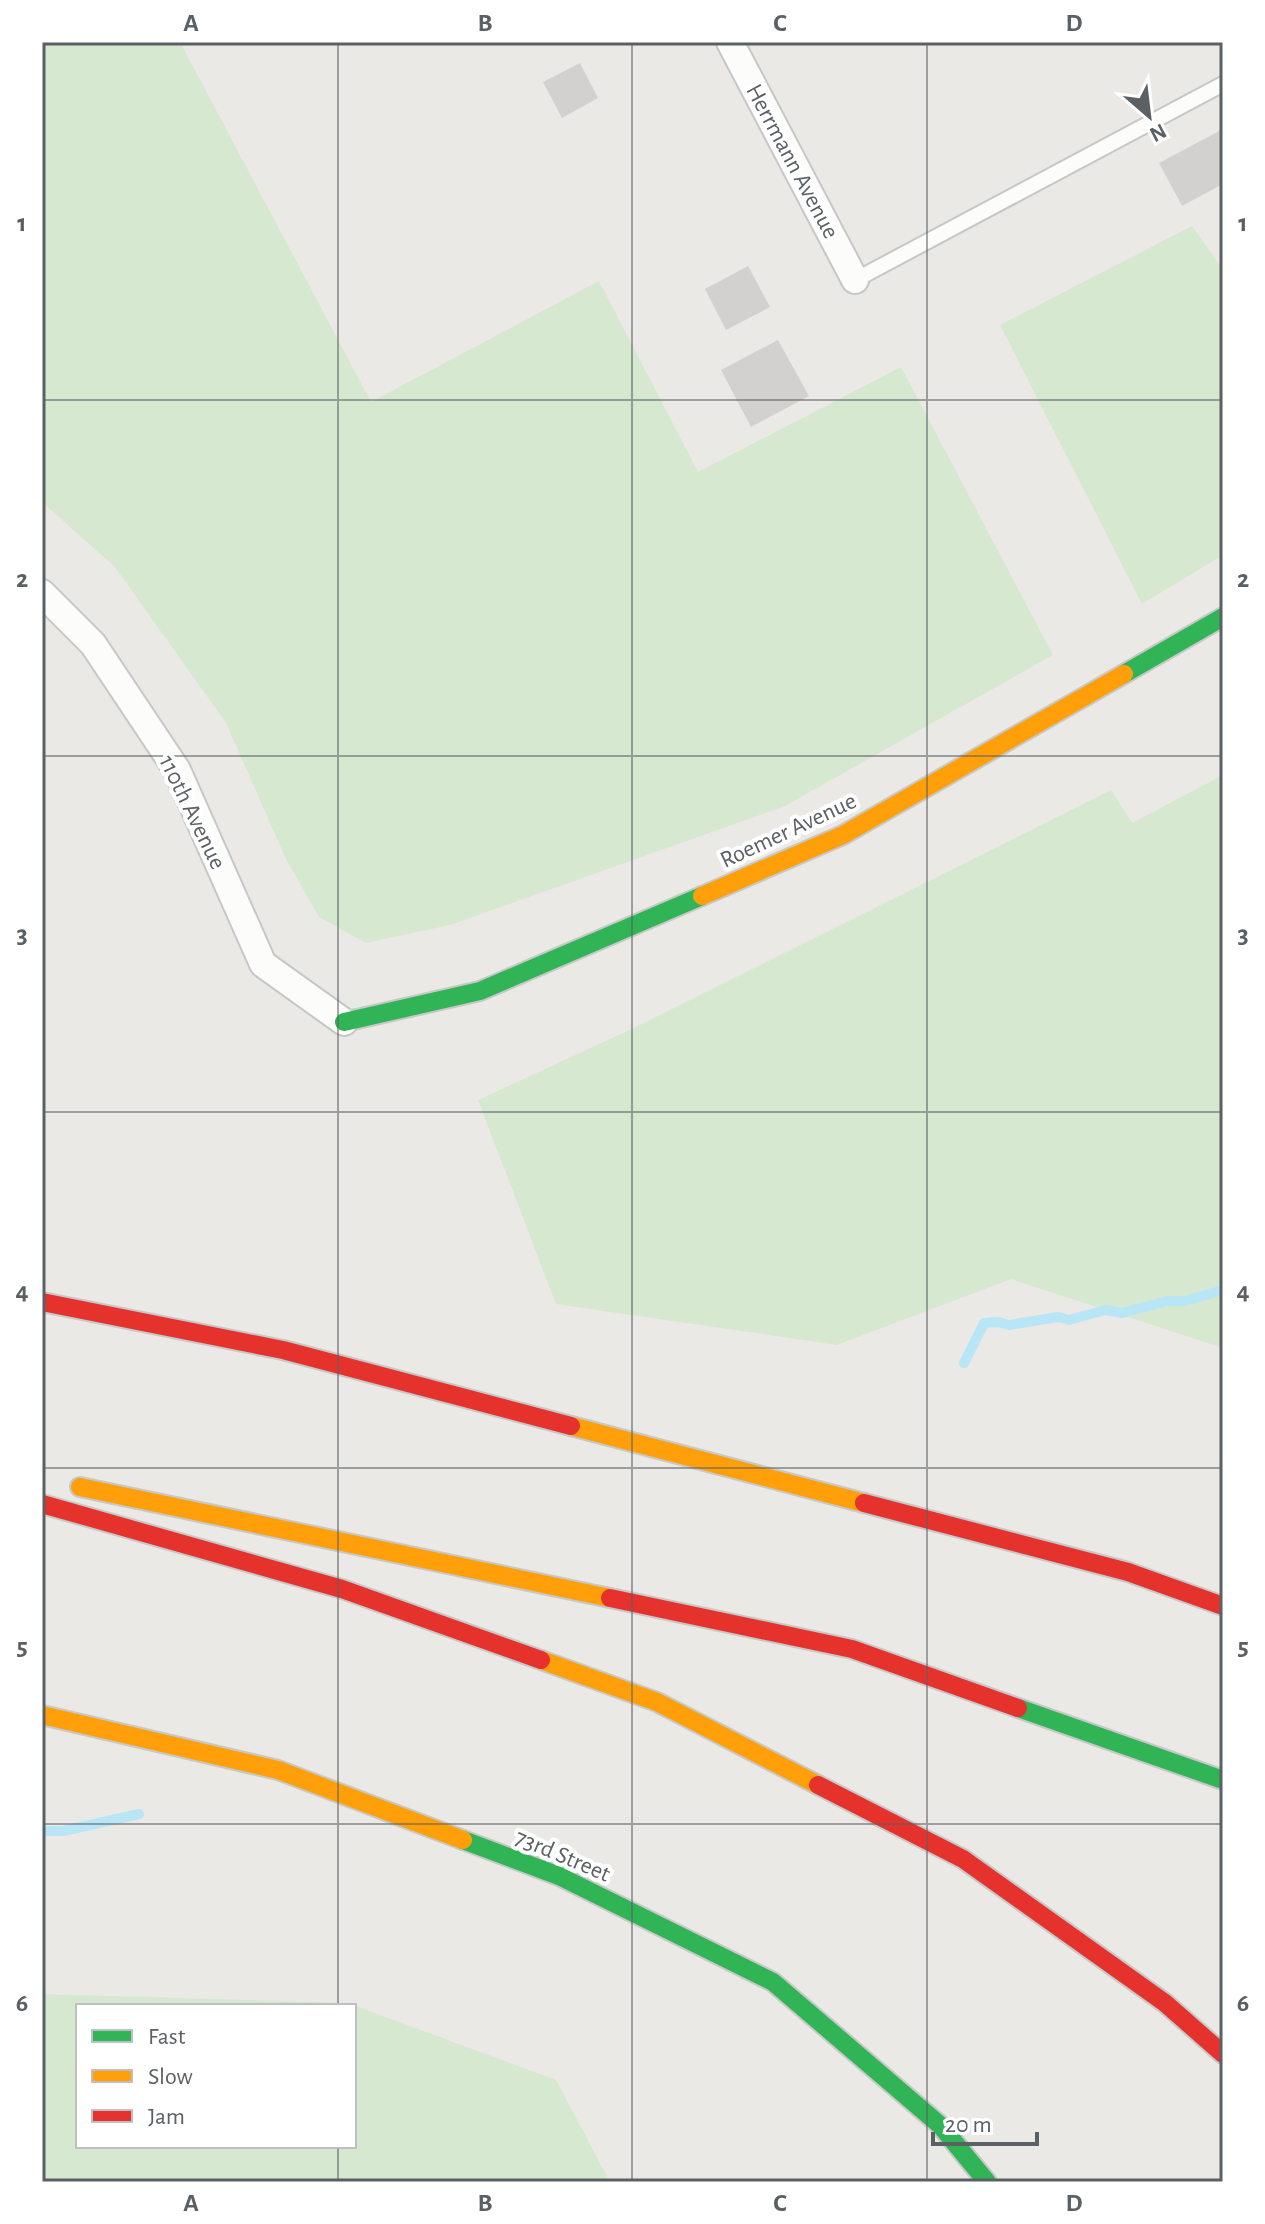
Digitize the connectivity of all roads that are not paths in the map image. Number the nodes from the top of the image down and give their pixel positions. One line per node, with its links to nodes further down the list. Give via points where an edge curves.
1 (730, 42): 3 (street, Herrmann Avenue)
2 (1223, 84): 3 (lane)
3 (855, 280)
4 (42, 593): 6 (street, 110th Avenue, via 93,644 177,770 263,964)
5 (1223, 617): 6 (main road, Roemer Avenue, via 843,835 480,991)
6 (344, 1022)
7 (42, 1302): 10 (main road, via 283,1350 1128,1572)
8 (58, 1482): 12 (main road, via 852,1649)
9 (42, 1504): 13 (main road, via 342,1589 657,1702 963,1859 1165,2003)
10 (1223, 1606)
11 (42, 1715): 14 (main road, 73rd Street, via 278,1770 559,1876 759,1974 941,2126)
12 (1223, 1780)
13 (1223, 2054)
14 (987, 2182)

